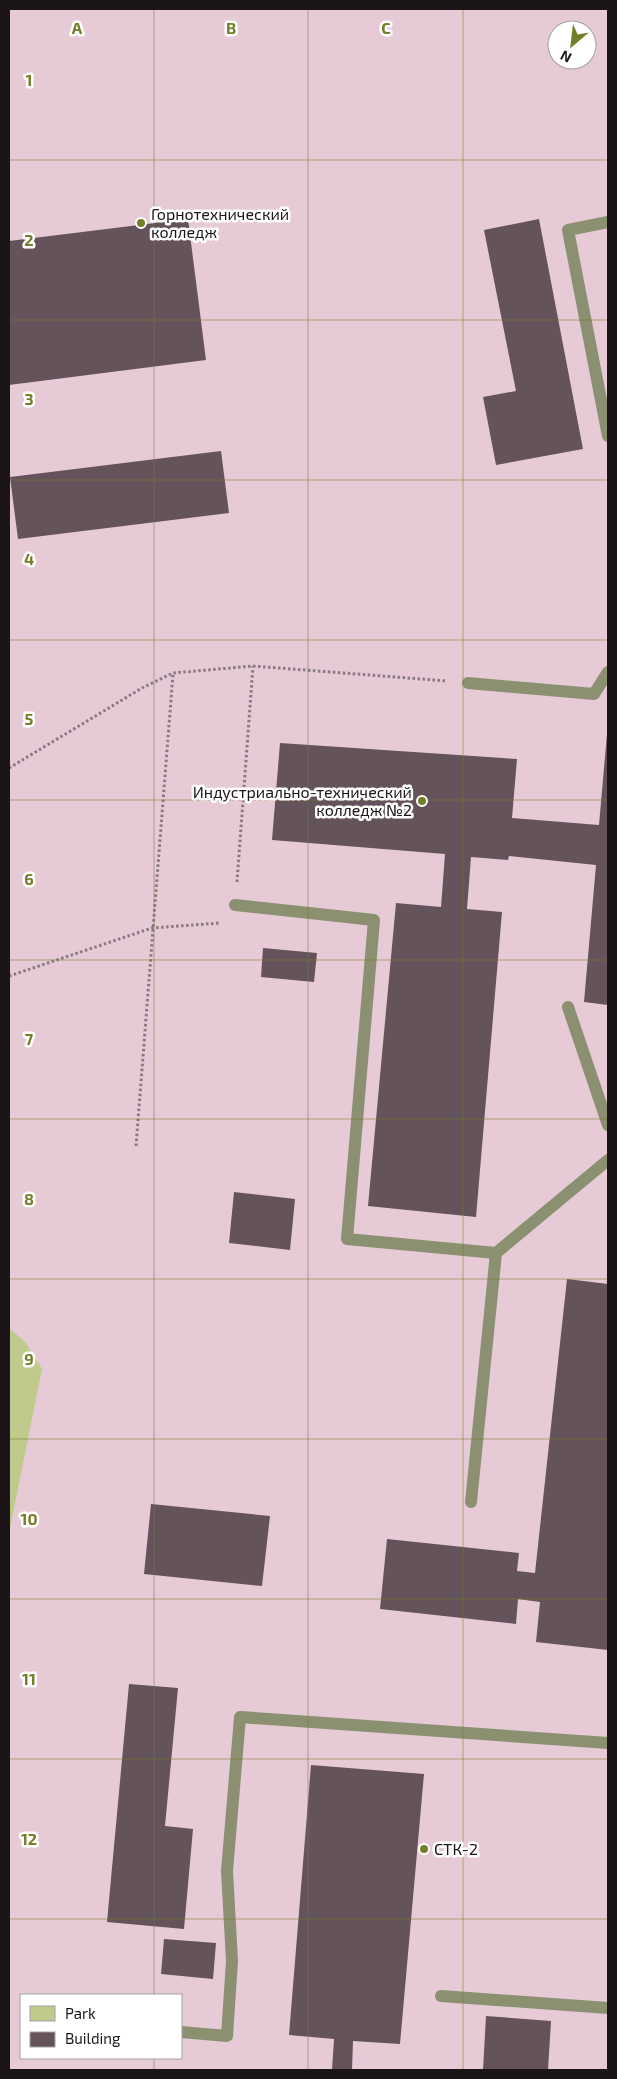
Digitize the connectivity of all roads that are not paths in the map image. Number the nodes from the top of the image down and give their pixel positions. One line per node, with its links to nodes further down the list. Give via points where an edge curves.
1 (608, 222): 2 (lane, via 568,230)
2 (608, 436)
3 (608, 672): 4 (lane, via 594,694)
4 (468, 683)
5 (235, 905): 9 (lane, via 374,920 347,1239)
6 (568, 1007): 7 (lane)
7 (608, 1125)
8 (608, 1160): 9 (lane)
9 (496, 1253): 10 (lane)
10 (471, 1502)
11 (608, 1743): 14 (lane, via 240,1717 227,1870 232,1961 227,2036)
12 (441, 1996): 13 (lane)
13 (608, 2008)
14 (182, 2032)

